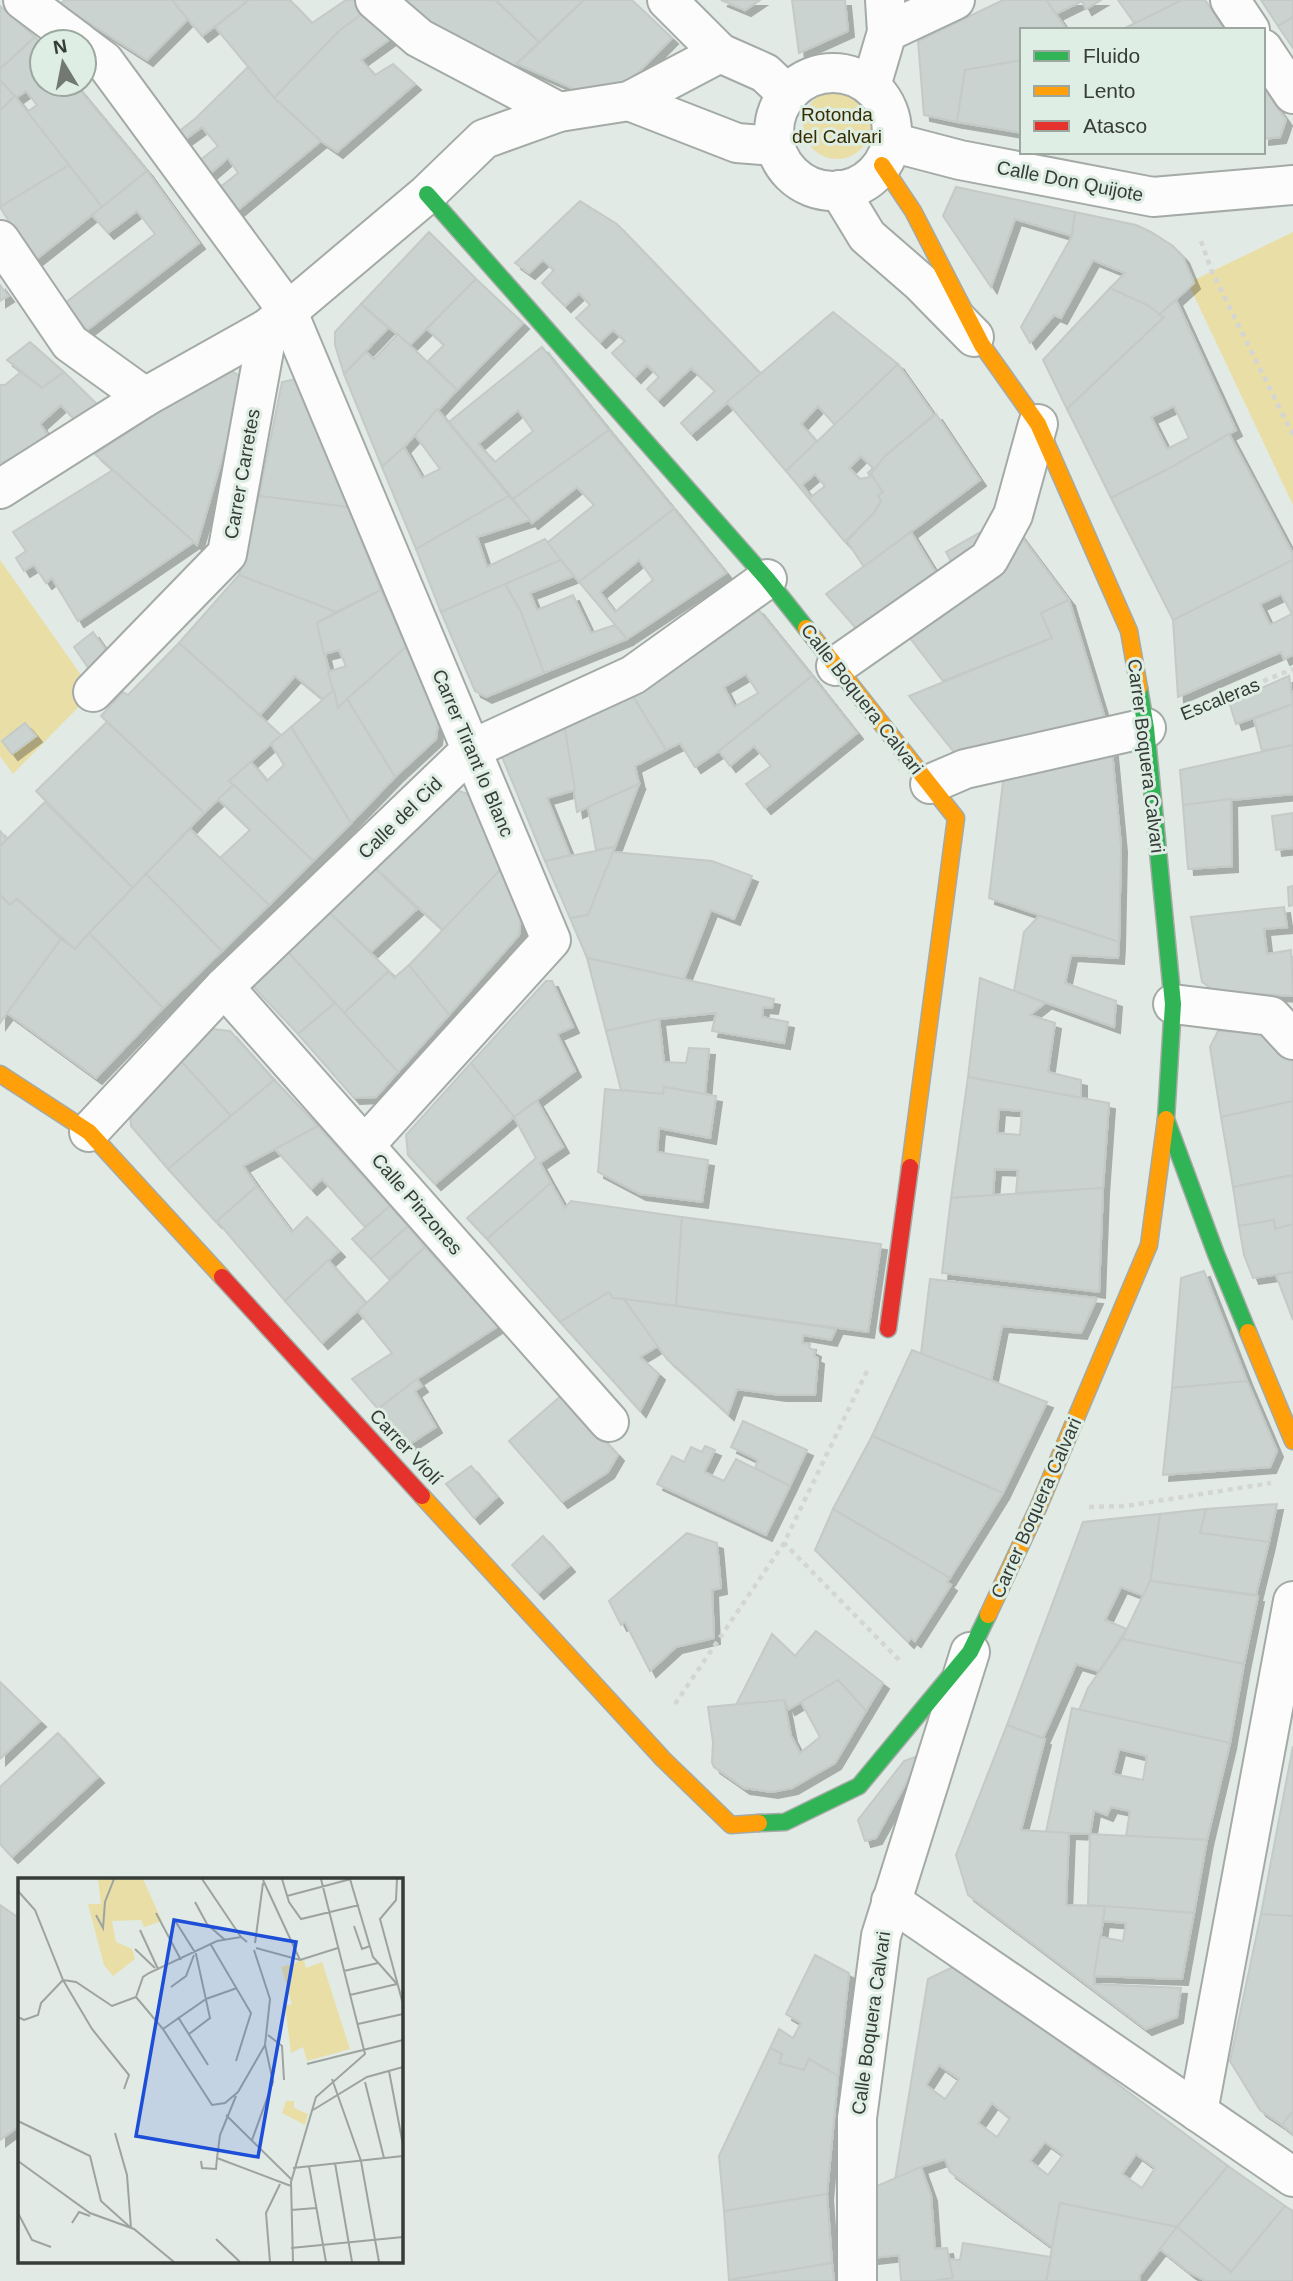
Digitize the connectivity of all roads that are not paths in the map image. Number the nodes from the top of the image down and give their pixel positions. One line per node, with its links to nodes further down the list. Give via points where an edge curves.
1 (23, 0): 7 (street)
2 (374, 0): 16 (street, via 419,38)
3 (667, 0): 9 (street)
4 (955, 0): 6 (street)
5 (1230, 0): 8 (street)
6 (886, 16): 12 (street)
7 (60, 28)
8 (1249, 28)
9 (720, 52): 14 (street, via 765,73); 15 (street)
10 (1265, 52): 13 (street)
11 (98, 56): 23 (street)
12 (871, 86): 14 (street, via 837,72 802,82); 18 (street, via 889,111 892,127)
13 (1293, 94)
14 (788, 95): 17 (street, via 778,110)
15 (629, 101): 16 (street); 17 (street, via 737,143)
16 (558, 112): 21 (street, via 484,139)
17 (776, 146): 20 (street, via 787,168 806,184)
18 (887, 153): 19 (street, Calle Don Quijote, via 960,160 1153,197); 20 (street, via 864,182); 24 (street)
19 (1293, 185)
20 (839, 190): 24 (street, via 867,236)
21 (427, 194): 23 (street); 28 (street, Calle Boquera Calvari)
22 (0, 240): 25 (street, via 69,343)
23 (278, 319): 25 (street); 30 (street, Carrer Carretes, via 227,554); 32 (street, Carrer Tirant lo Blanc)
24 (982, 345): 26 (street, Carrer Boquera Calvari)
25 (145, 397): 27 (street)
26 (1038, 424): 29 (street, via 1013,515 989,559); 31 (street, Carrer Boquera Calvari, via 1129,631)
27 (0, 489)
28 (767, 579): 29 (street, Calle Boquera Calvari); 32 (street, Calle del Cid, via 633,676)
29 (836, 666): 33 (street, Calle Boquera Calvari)
30 (93, 692)
31 (1146, 729): 33 (street, via 965,769); 35 (street, Carrer Boquera Calvari)
32 (472, 749): 34 (street, Calle del Cid); 40 (street, Carrer Tirant lo Blanc, via 551,940)
33 (930, 784): 41 (street, Calle Boquera Calvari, via 957,818)
34 (224, 987): 39 (street, Calle del Cid); 40 (street, Calle Pinzones)
35 (1173, 1004): 36 (street, via 1271,1016); 38 (street, Carrer Boquera Calvari)
36 (1293, 1040)
37 (0, 1074): 39 (street, Carrer Violí)
38 (1166, 1119): 43 (street, Carrer Boquera Calvari); 45 (street, Carrer Boquera Calvari, via 1149,1244 1038,1508)
39 (89, 1132): 46 (street, Carrer Violí, via 663,1759 731,1825)
40 (365, 1145): 42 (street, Calle Pinzones)
41 (888, 1329)
42 (609, 1422)
43 (1293, 1441)
44 (1293, 1601): 48 (street)
45 (970, 1652): 46 (street, Carrer Boquera Calvari, via 859,1786); 47 (street, Calle Boquera Calvari)
46 (785, 1822)
47 (891, 1901): 48 (street); 50 (street, Calle Boquera Calvari, via 881,1936 857,2118)
48 (1198, 2112): 49 (street)
49 (1293, 2177)
50 (857, 2281)

